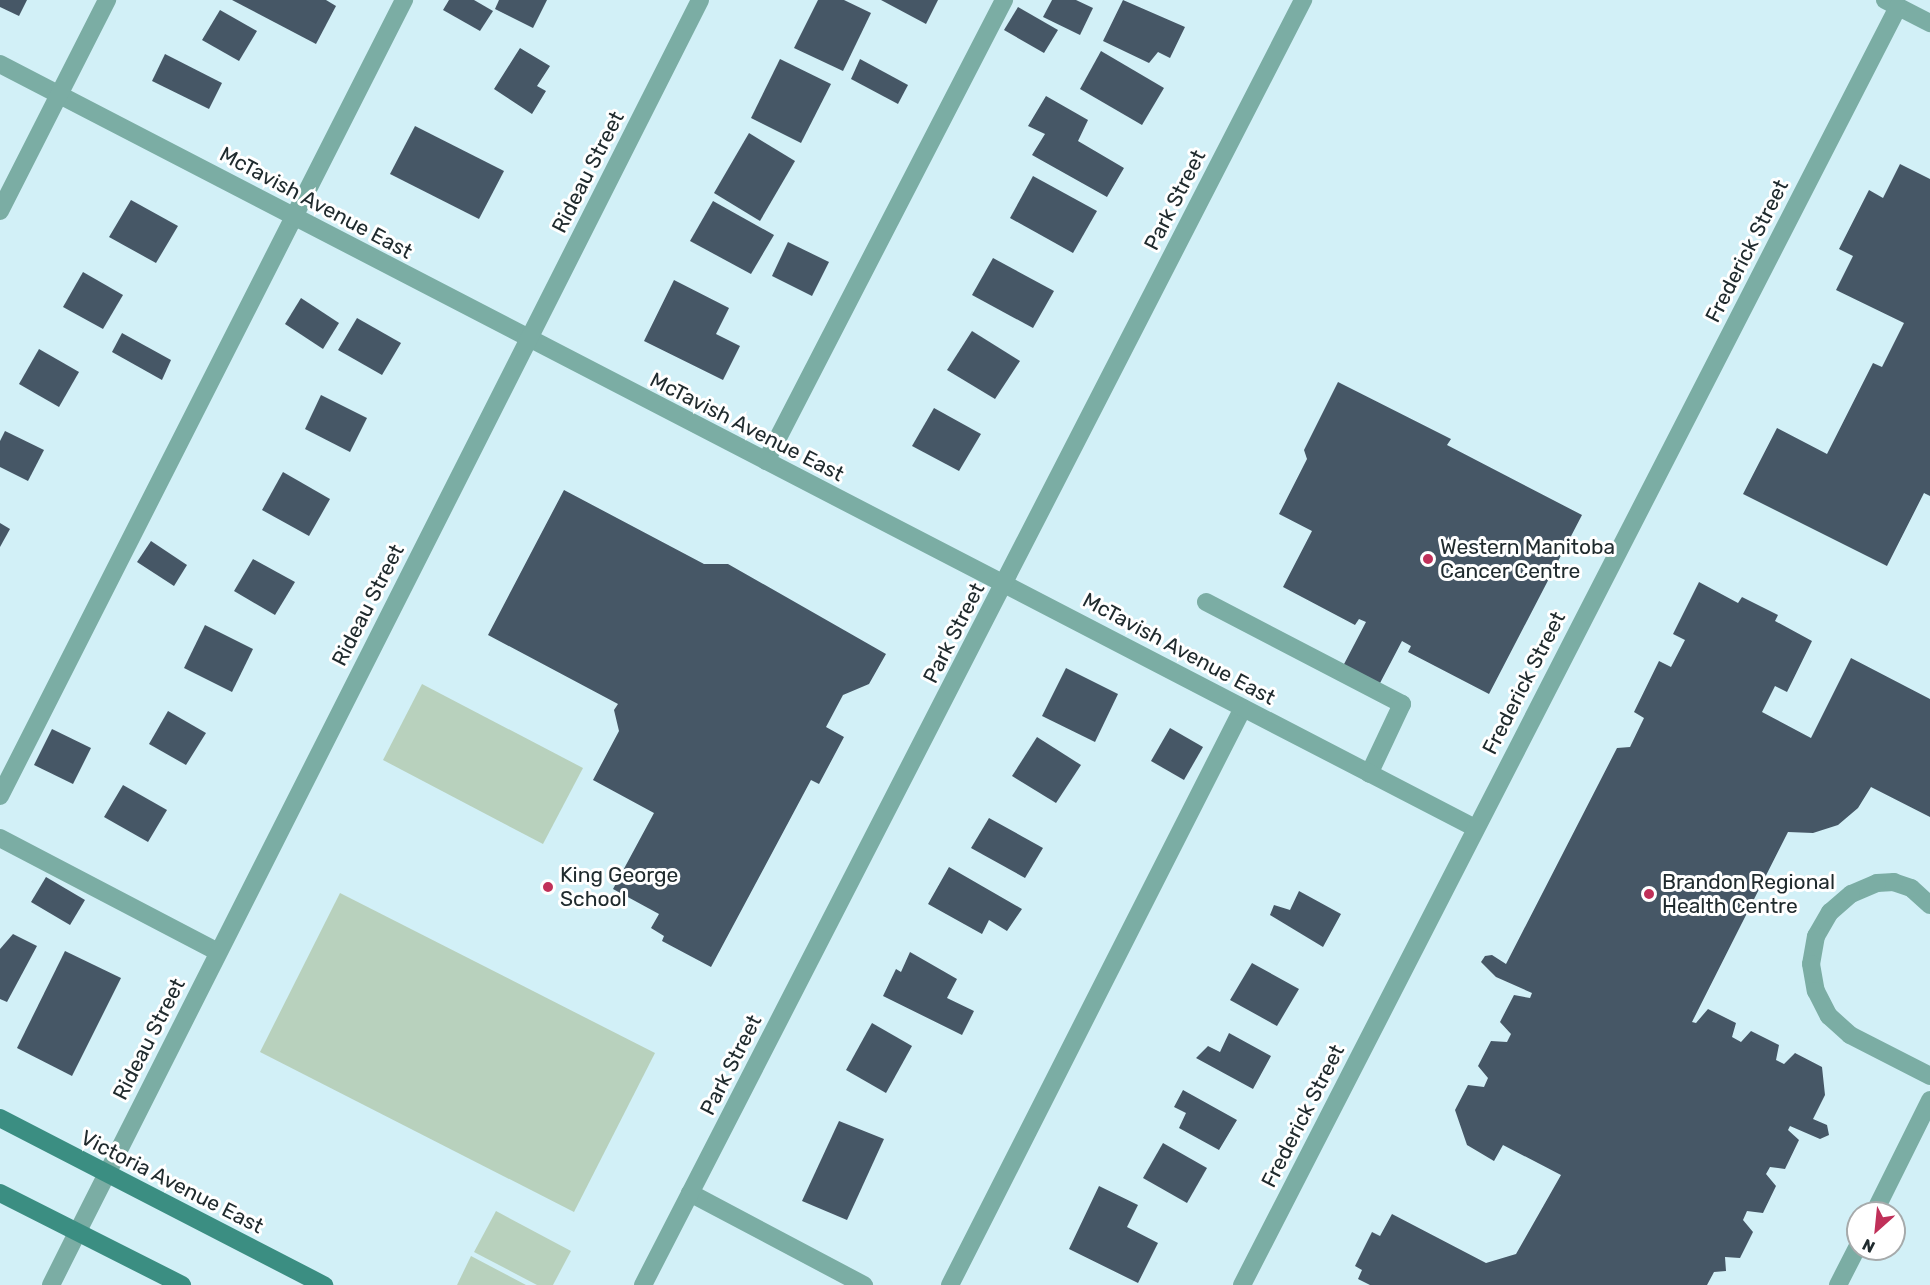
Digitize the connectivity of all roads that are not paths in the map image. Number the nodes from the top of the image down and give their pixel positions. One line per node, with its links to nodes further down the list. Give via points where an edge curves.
1 (107, 0): 9 (street)
2 (404, 0): 11 (street)
3 (700, 0): 12 (street, Rideau Street)
4 (1004, 0): 13 (street)
5 (1303, 0): 14 (street, Park Street)
6 (1895, 2): 7 (street); 19 (street, Frederick Street)
7 (1930, 23)
8 (0, 64): 9 (street, McTavish Avenue East)
9 (60, 94): 10 (street); 11 (street, McTavish Avenue East)
10 (0, 211)
11 (294, 217): 12 (street, McTavish Avenue East); 18 (street)
12 (528, 339): 13 (street, McTavish Avenue East); 22 (street, Rideau Street)
13 (766, 461): 14 (street, McTavish Avenue East)
14 (1005, 584): 16 (street, McTavish Avenue East); 28 (street, Park Street)
15 (1206, 602): 17 (street, via 1402,704)
16 (1243, 708): 17 (street, McTavish Avenue East); 37 (street)
17 (1369, 774): 19 (street, McTavish Avenue East)
18 (0, 796)
19 (1475, 828): 38 (street, Frederick Street)
20 (0, 838): 22 (street)
21 (1930, 905): 23 (street, via 1911,888 1894,882 1877,883 1851,894 1830,912 1816,936 1811,964 1816,991 1829,1016 1850,1035)
22 (218, 952): 26 (street, Rideau Street)
23 (1930, 1076)
24 (1930, 1100): 29 (street)
25 (0, 1118): 26 (main road, Victoria Avenue East)
26 (106, 1173): 30 (street, Rideau Street); 34 (main road, Victoria Avenue East)
27 (0, 1193): 30 (main road)
28 (690, 1193): 35 (street, Park Street); 36 (street)
29 (1880, 1201)
30 (78, 1231): 32 (street, Rideau Street); 33 (main road)
31 (1851, 1261): 39 (street)
32 (51, 1285)
33 (182, 1285)
34 (324, 1285)
35 (643, 1285)
36 (864, 1285)
37 (950, 1285)
38 (1242, 1285)
39 (1839, 1285)

